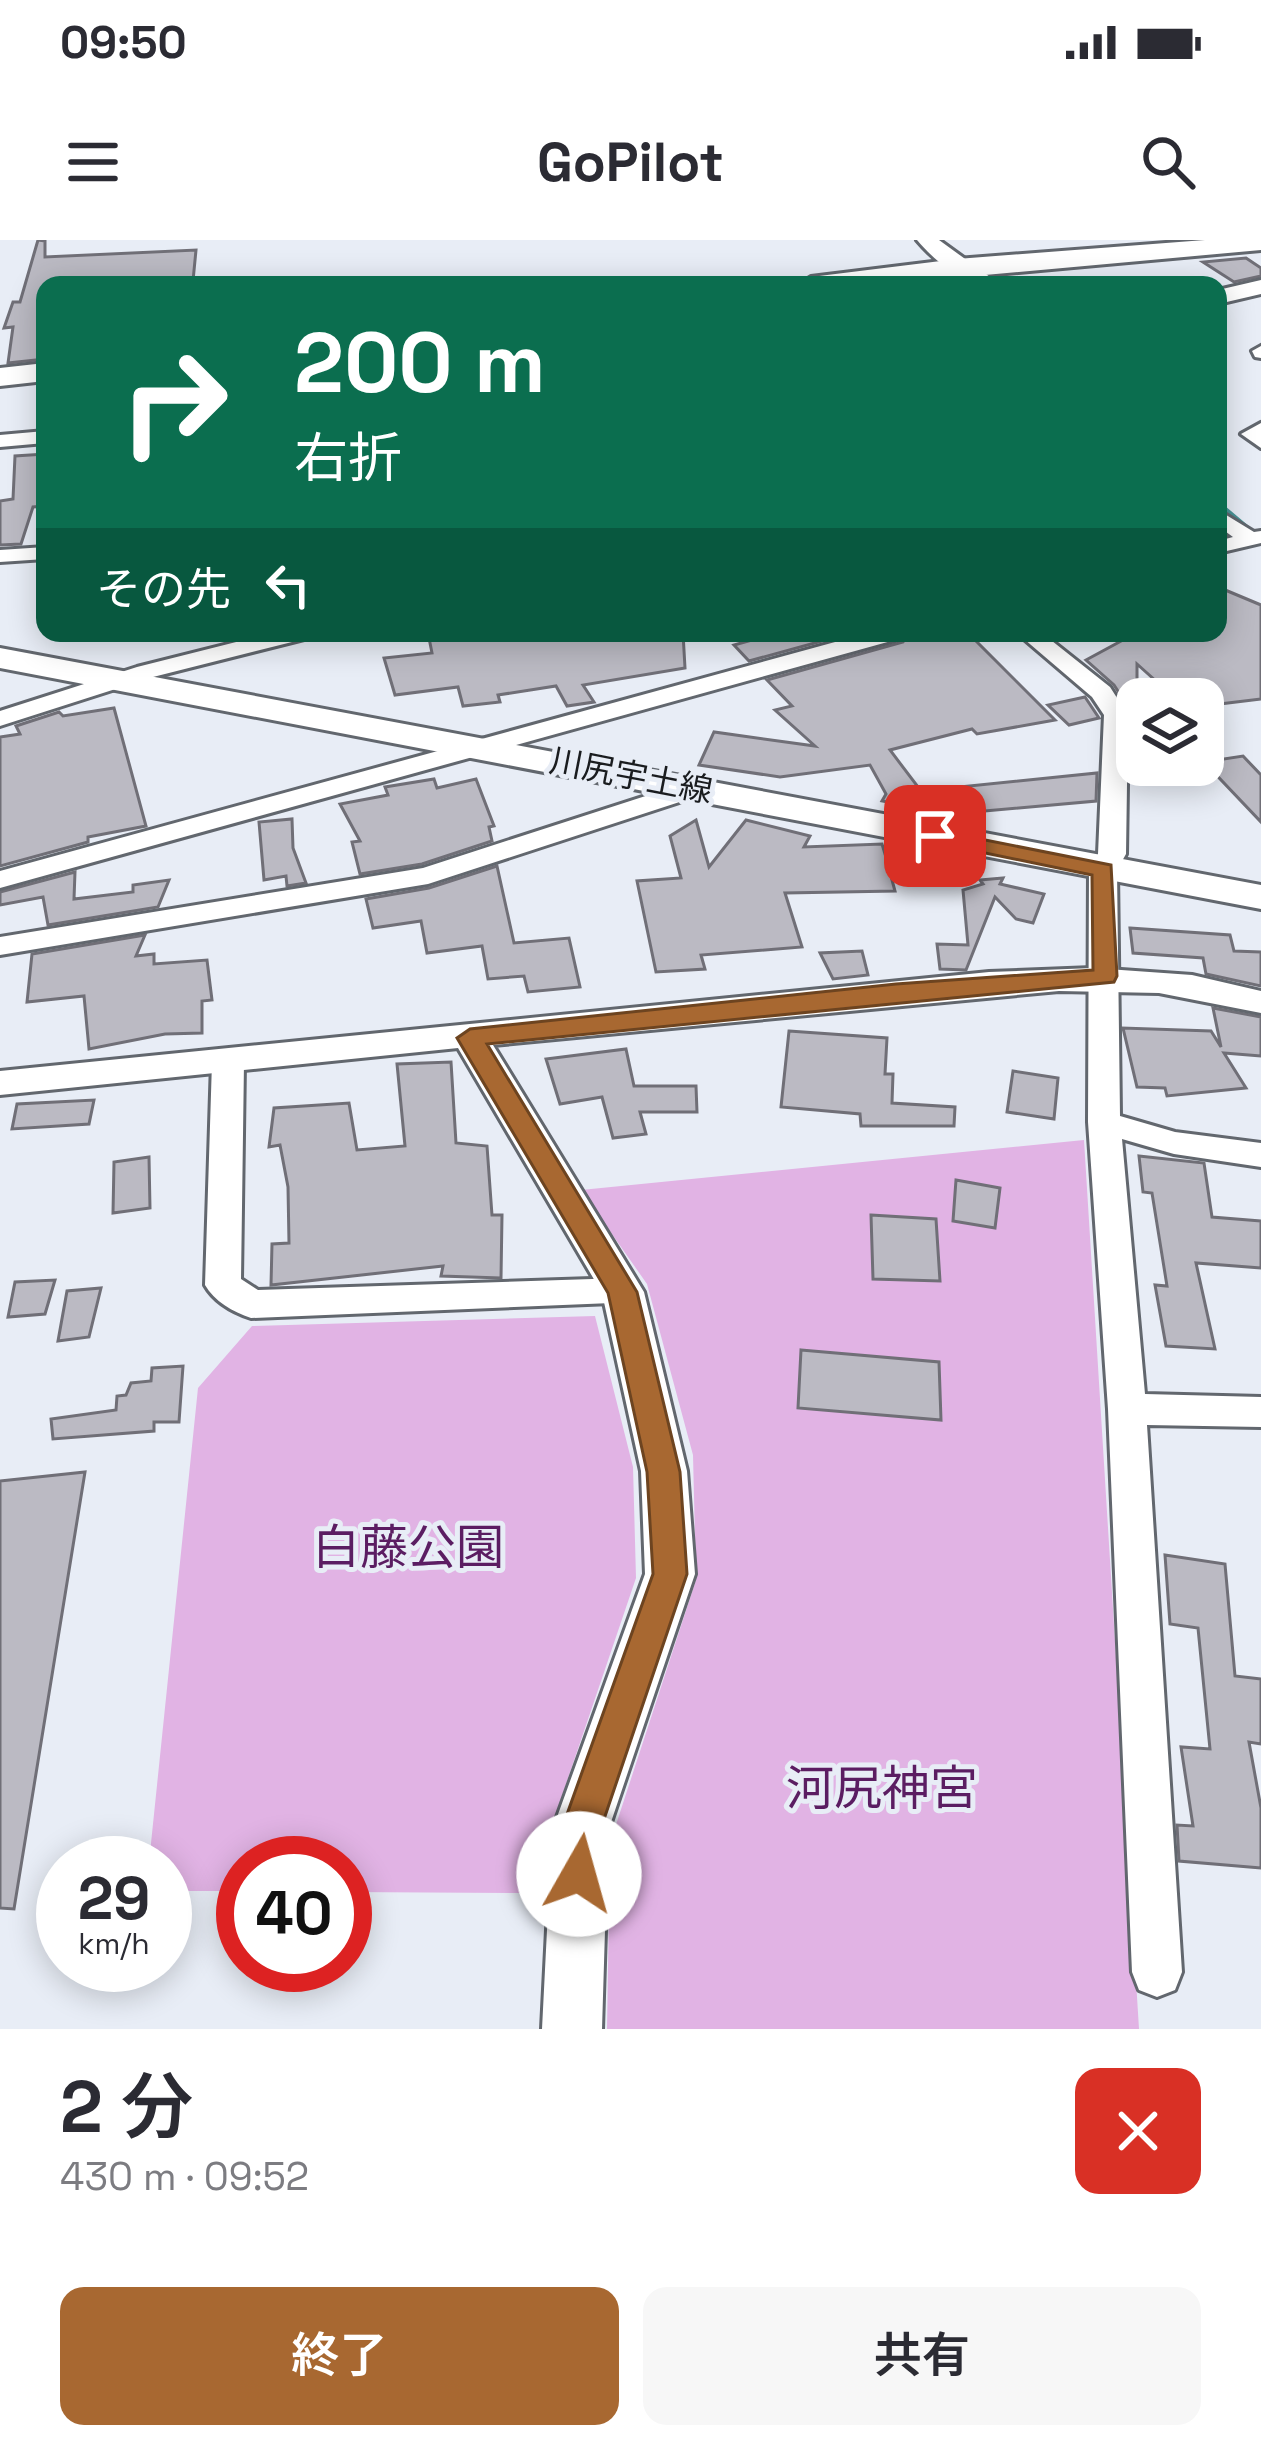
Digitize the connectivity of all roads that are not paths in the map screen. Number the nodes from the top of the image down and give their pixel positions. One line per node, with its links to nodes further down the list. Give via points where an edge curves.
1 (928, 240): 3 (main road)
2 (1261, 247): 3 (highway)
3 (982, 273): 4 (highway)
4 (939, 276)
5 (1261, 287): 6 (main road)
6 (1227, 295)
7 (36, 377): 8 (highway)
8 (0, 381)
9 (1261, 429): 12 (street, via 1250,434)
10 (36, 438): 11 (street)
11 (0, 441)
12 (1261, 442)
13 (1227, 521): 14 (street)
14 (1255, 538)
15 (36, 554): 16 (street)
16 (0, 556)
17 (245, 642): 21 (street, via 172,654)
18 (861, 642): 23 (street)
19 (1039, 642): 25 (street, via 1101,692 1116,715 1112,854)
20 (0, 658): 21 (main road, 川尻宇土線)
21 (118, 680): 22 (street); 23 (main road, 川尻宇土線)
22 (0, 719)
23 (479, 747): 24 (main road, 川尻宇土線); 26 (street)
24 (695, 788): 25 (main road, 川尻宇土線); 28 (street, via 428,876)
25 (1103, 870): 27 (main road, 川尻宇土線); 29 (street)
26 (0, 880)
27 (1261, 898)
28 (0, 946)
29 (1105, 976): 30 (street, via 1203,984); 31 (street); 34 (street)
30 (1261, 1002)
31 (470, 1038): 32 (street); 36 (street)
32 (228, 1062): 33 (street); 36 (street, via 223,1285 251,1304)
33 (0, 1083)
34 (1104, 1122): 35 (street, via 1174,1143); 37 (street)
35 (1261, 1155)
36 (622, 1292): 40 (street, via 664,1472 670,1574 580,1831)
37 (1127, 1409): 38 (street); 39 (street)
38 (1261, 1412)
39 (1157, 1972)
40 (572, 2029)

